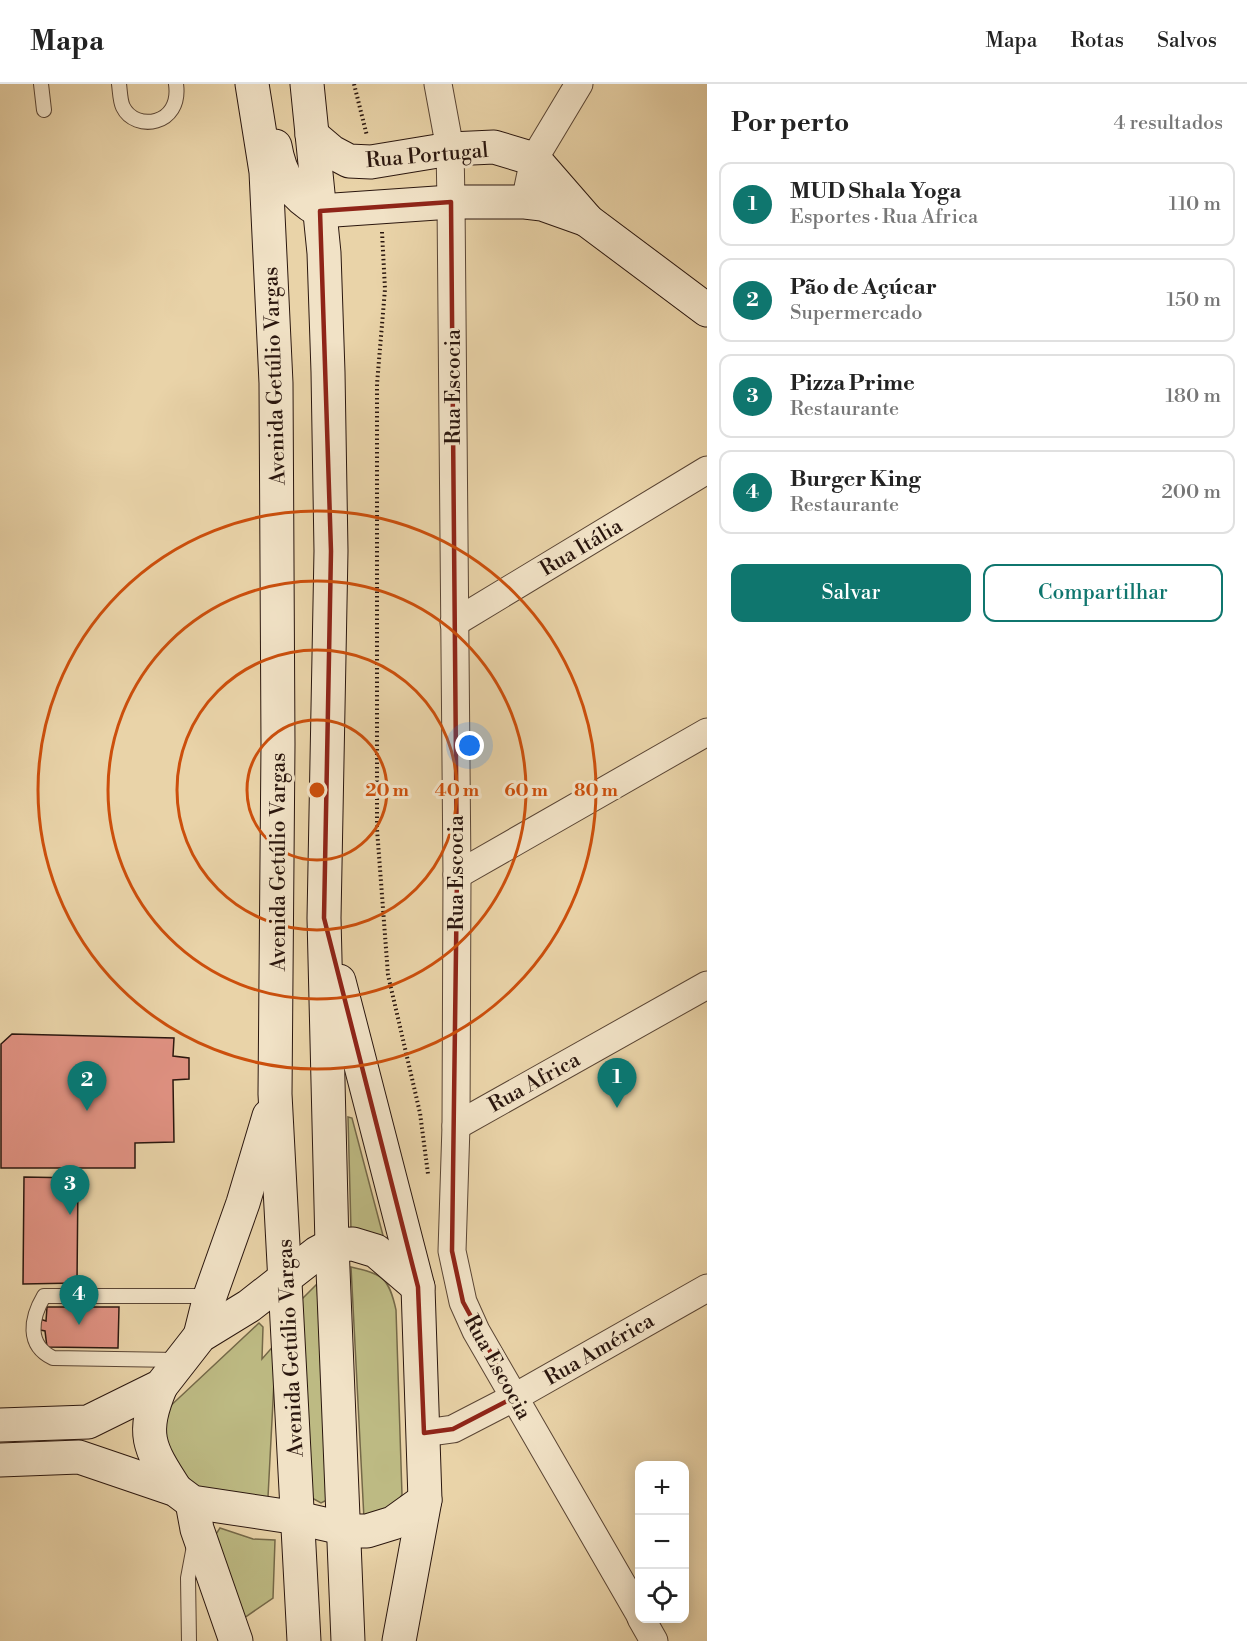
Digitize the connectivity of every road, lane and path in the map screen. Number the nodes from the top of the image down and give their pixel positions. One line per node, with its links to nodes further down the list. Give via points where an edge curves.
1 (41, 84): 10 (lane)
2 (119, 84): 3 (lane, via 123,107 130,116 142,121 165,118 172,112 178,98)
3 (176, 84)
4 (252, 84): 27 (main road, Avenida Getúlio Vargas, via 266,172 276,382)
5 (264, 84): 18 (main road, via 279,166 299,197)
6 (307, 84): 11 (main road, Avenida Getúlio Vargas)
7 (354, 84): 14 (path)
8 (438, 84): 12 (street, Rua Escocia)
9 (579, 84): 13 (street)
10 (44, 110)
11 (312, 135): 14 (main road, Rua Portugal, via 349,161); 18 (main road, Avenida Getúlio Vargas)
12 (450, 149): 13 (main road, Rua Portugal, via 494,147); 14 (main road, Rua Portugal); 15 (street, Rua Escocia)
13 (534, 159): 16 (street); 19 (main road)
14 (371, 162)
15 (451, 202): 16 (main road); 17 (main road); 22 (street, Rua Escocia)
16 (525, 202): 19 (main road)
17 (378, 206): 18 (main road); 29 (path, via 385,289 377,384 376,829 388,975 420,1113)
18 (320, 211): 25 (main road, Avenida Getúlio Vargas, via 331,551)
19 (588, 221): 20 (main road)
20 (705, 304)
21 (707, 470): 22 (street, Rua Itália)
22 (454, 623): 24 (street, Rua Escocia)
23 (707, 732): 24 (street)
24 (457, 875): 28 (street, Rua Escocia)
25 (324, 918): 30 (main road, Avenida Getúlio Vargas); 32 (main road)
26 (707, 985): 28 (street, Rua Africa)
27 (275, 1094): 31 (main road, Avenida Getúlio Vargas); 34 (main road)
28 (456, 1126): 37 (street, Rua Escocia, via 452,1251 457,1277 476,1331)
29 (429, 1182)
30 (332, 1245): 31 (main road); 32 (main road, via 353,1244 376,1251); 44 (main road, Avenida Getúlio Vargas)
31 (285, 1278): 35 (main road); 43 (main road, Avenida Getúlio Vargas)
32 (418, 1287): 39 (main road)
33 (707, 1288): 37 (street, Rua América)
34 (210, 1296): 35 (main road); 35 (lane, via 44,1296 33,1328 35,1343 42,1353 53,1358)
35 (191, 1348): 36 (main road)
36 (161, 1386): 38 (main road, via 88,1422); 42 (main road, via 149,1415 148,1434 158,1462)
37 (515, 1397): 39 (street, Rua América, via 453,1429); 45 (street, Rua Escocia)
38 (0, 1425)
39 (424, 1433): 41 (main road)
40 (0, 1460): 42 (main road, via 79,1457)
41 (425, 1500): 44 (main road, via 381,1528); 51 (main road)
42 (188, 1507): 43 (main road); 47 (lane); 48 (main road)
43 (298, 1518): 44 (main road); 49 (main road, Avenida Getúlio Vargas)
44 (342, 1528): 50 (main road, Avenida Getúlio Vargas)
45 (635, 1608)
46 (644, 1623): 52 (street, Rua Escocia)
47 (189, 1641)
48 (236, 1641)
49 (304, 1641)
50 (348, 1641)
51 (399, 1641)
52 (654, 1641)

